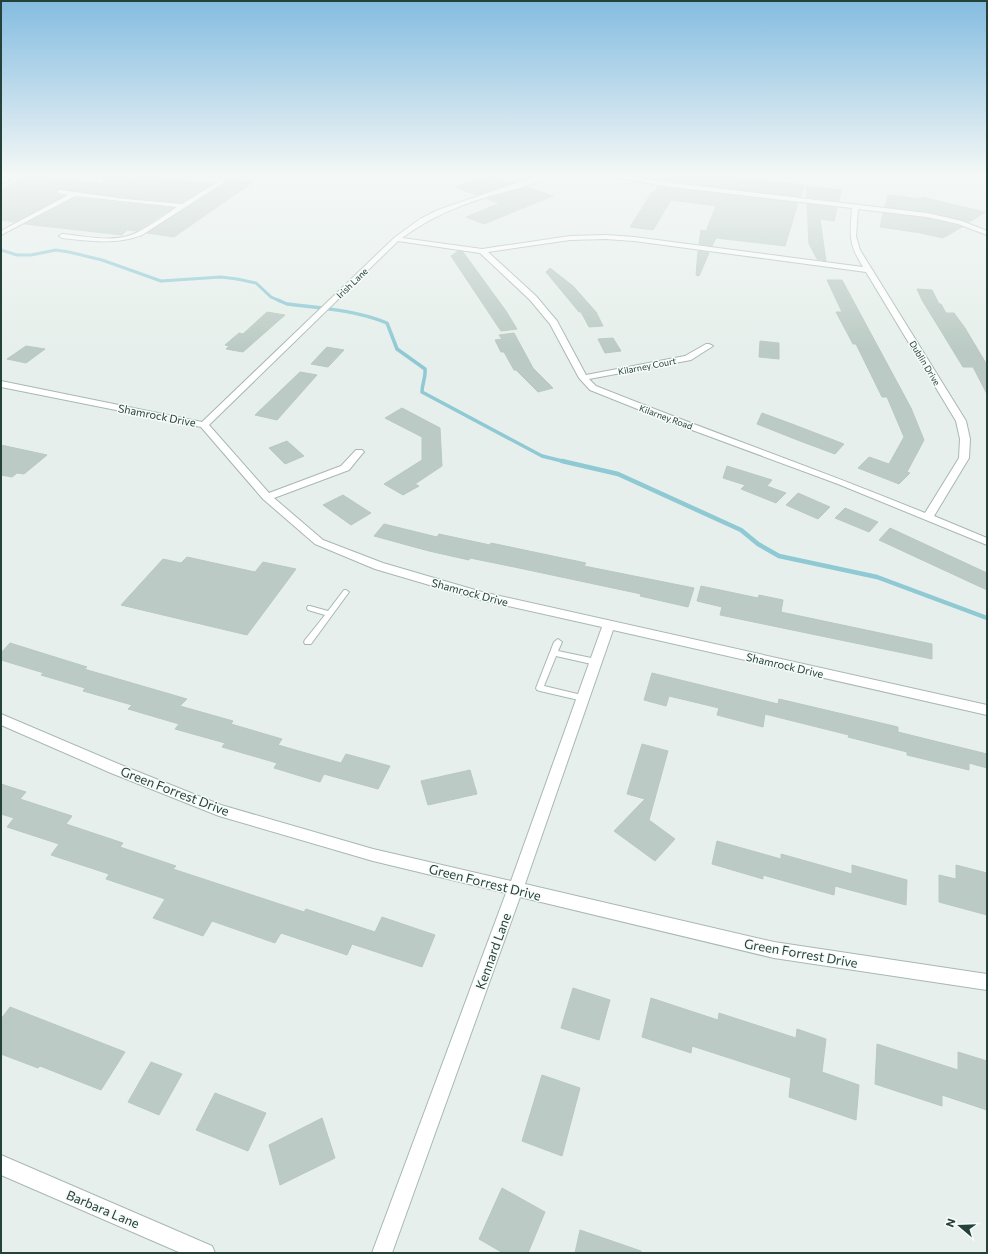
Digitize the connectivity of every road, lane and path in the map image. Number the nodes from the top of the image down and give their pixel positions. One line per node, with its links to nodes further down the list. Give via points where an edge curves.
1 (2, 233): 5 (street)
2 (140, 233): 6 (street, via 131,238 115,240)
3 (406, 233): 7 (street, Irish Lane)
4 (854, 233): 9 (street, Dublin Drive, via 854,244)
5 (13, 234)
6 (62, 236)
7 (396, 240): 8 (street); 13 (street, Irish Lane)
8 (482, 251): 9 (street, via 570,238 606,237); 11 (street, Kilarney Road, via 533,298 554,323)
9 (868, 270): 16 (street, Dublin Drive, via 961,421 965,439 964,458)
10 (709, 346): 11 (street, Kilarney Court, via 688,358)
11 (583, 378): 16 (street, Kilarney Road, via 593,388 607,395 834,479)
12 (1, 384): 13 (street, Shamrock Drive)
13 (204, 425): 15 (street, Shamrock Drive)
14 (360, 452): 15 (street, via 345,468)
15 (267, 497): 21 (street, Shamrock Drive, via 318,542 379,566 481,596)
16 (927, 518): 17 (street, Kilarney Road)
17 (987, 542)
18 (346, 592): 20 (lane)
19 (310, 608): 20 (lane)
20 (329, 614): 22 (lane)
21 (609, 624): 25 (street, Kennard Lane); 27 (street, Shamrock Drive)
22 (308, 642)
23 (558, 642): 24 (lane)
24 (554, 653): 25 (lane); 26 (lane, via 540,688)
25 (596, 662): 26 (street, Kennard Lane)
26 (583, 698): 29 (street, Kennard Lane)
27 (987, 710)
28 (1, 719): 29 (street, Green Forrest Drive, via 219,810 373,855)
29 (515, 890): 30 (street, Green Forrest Drive, via 774,950); 33 (street, Kennard Lane)
30 (987, 982)
31 (1, 1165): 32 (street, Barbara Lane)
32 (205, 1253)
33 (382, 1253)

